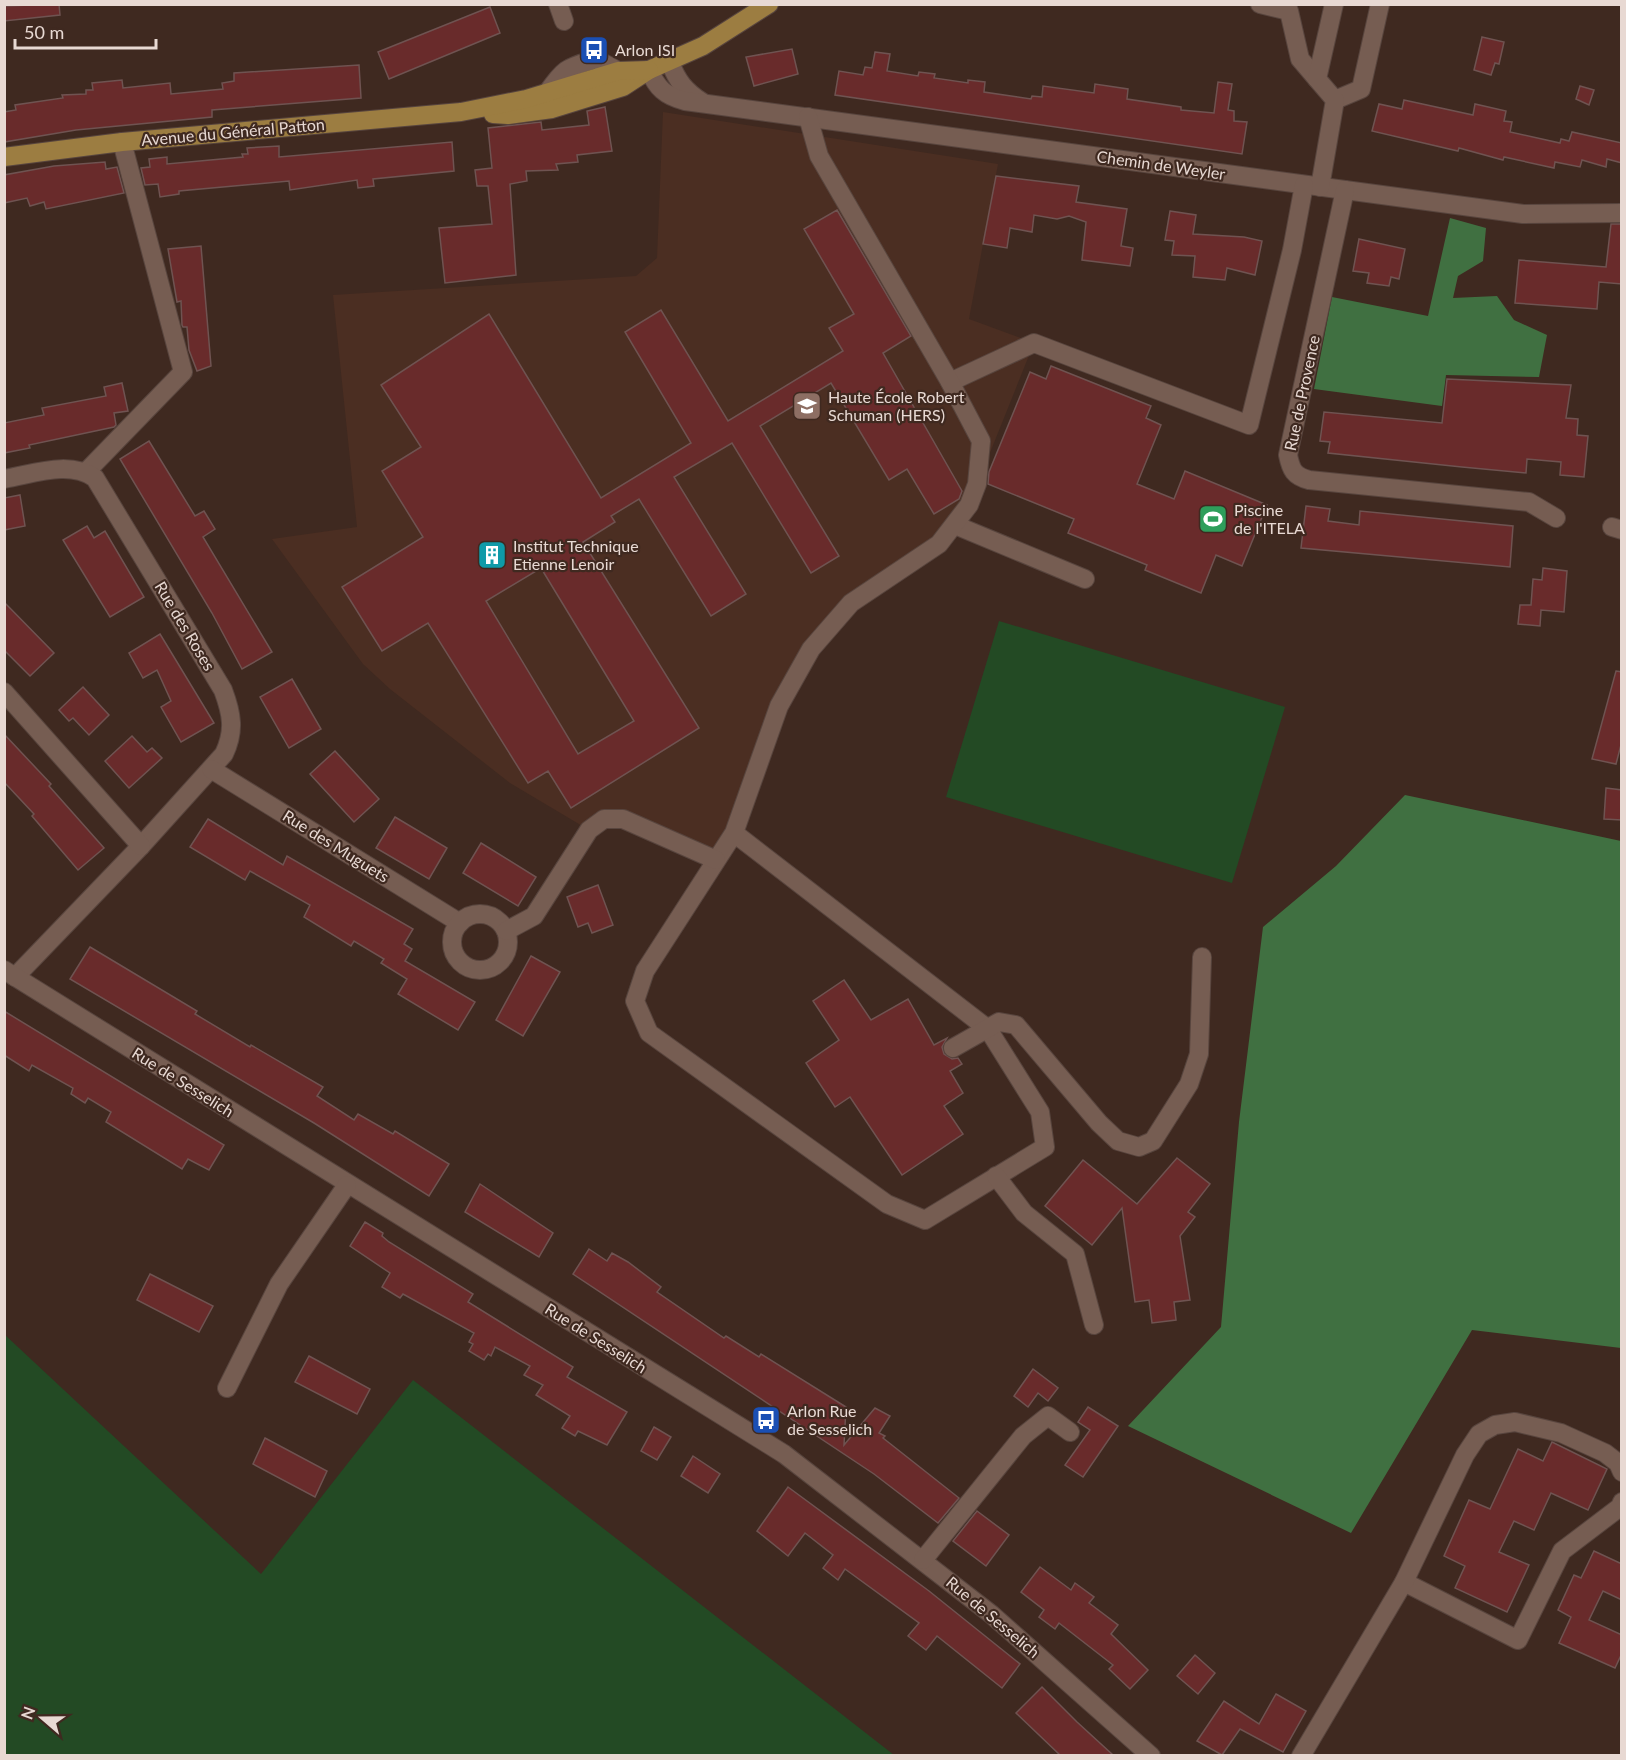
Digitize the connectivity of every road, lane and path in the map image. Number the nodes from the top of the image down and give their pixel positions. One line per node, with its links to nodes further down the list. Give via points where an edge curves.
1 (769, 4): 6 (main road, Avenue du Général Patton)
2 (1260, 4): 5 (street)
3 (1334, 4): 8 (street)
4 (1380, 4): 9 (street, via 1361,88)
5 (1290, 8): 8 (street, via 1300,59)
6 (670, 62): 7 (main road, Avenue du Général Patton); 10 (street, via 682,85)
7 (649, 70): 10 (street, Chemin de Weyler, via 656,85 669,96); 11 (main road, Avenue du Général Patton, via 618,71 547,93); 11 (main road, Avenue du Général Patton, via 623,87 552,109 508,115)
8 (1317, 79): 9 (street)
9 (1335, 100): 15 (street)
10 (702, 102): 12 (street, Chemin de Weyler)
11 (461, 112): 13 (main road, Avenue du Général Patton)
12 (808, 117): 15 (street, Chemin de Weyler); 18 (street, via 819,156)
13 (122, 142): 14 (main road, Avenue du Général Patton); 19 (street, via 183,372)
14 (4, 157)
15 (1312, 186): 16 (street, Chemin de Weyler); 18 (street, via 1292,250 1250,425 1034,343)
16 (1345, 190): 17 (street, Chemin de Weyler, via 1523,214); 21 (street, Rue de Provence, via 1288,455 1292,471 1309,480 1529,502)
17 (1622, 213)
18 (950, 382): 22 (street, via 981,441 977,484)
19 (86, 472): 20 (street, via 66,468); 25 (street, Rue des Roses, via 102,488 224,690 232,728 224,754)
20 (4, 478)
21 (1556, 518)
22 (955, 525): 23 (street); 26 (street, via 939,544 851,603 811,649 779,706)
23 (1085, 579)
24 (4, 692): 27 (street)
25 (211, 769): 27 (street, Rue des Roses); 29 (street, Rue des Muguets)
26 (734, 833): 28 (street); 33 (street)
27 (141, 846): 32 (street, Rue des Roses)
28 (716, 860): 30 (street, via 623,819 604,819 589,830 534,916); 35 (street, via 645,971 635,1001 649,1033 887,1204 924,1220)
29 (460, 923): 30 (street, via 476,914 485,914 494,917); 30 (street, via 452,939 453,948 462,964 480,970 497,964 507,949)
30 (506, 931)
31 (1202, 957): 33 (street, via 1199,1054 1189,1084 1153,1141 1139,1148 1118,1141 1099,1123 1016,1025 999,1022)
32 (10, 974): 36 (street, Rue de Sesselich)
33 (988, 1029): 34 (street); 35 (street, via 1040,1112 1045,1147)
34 (953, 1048)
35 (996, 1176): 37 (street, via 1024,1213 1075,1254)
36 (347, 1185): 38 (street, via 279,1284); 42 (street, Rue de Sesselich, via 784,1454)
37 (1094, 1325)
38 (227, 1388)
39 (1070, 1432): 42 (street, via 1048,1416 1023,1436)
40 (1622, 1472): 43 (street, via 1618,1463 1605,1453 1561,1433 1515,1422 1495,1425 1479,1434 1465,1455)
41 (1622, 1502): 43 (street, via 1562,1551 1518,1640)
42 (923, 1560): 44 (street, Rue de Sesselich, via 999,1621)
43 (1404, 1582): 45 (street)
44 (1151, 1755)
45 (1301, 1755)

